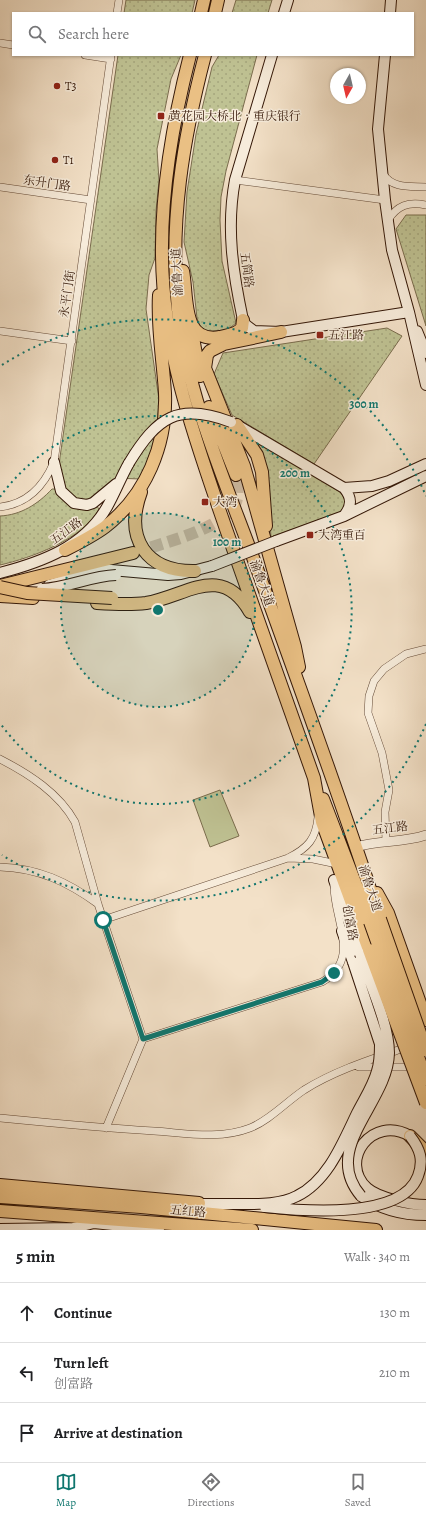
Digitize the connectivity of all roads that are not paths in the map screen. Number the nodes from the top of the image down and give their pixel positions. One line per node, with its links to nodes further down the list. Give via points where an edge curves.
1 (119, 0): 6 (street)
2 (204, 0): 7 (highway)
3 (218, 0): 8 (highway)
4 (288, 0): 9 (main road)
5 (391, 0): 10 (main road)
6 (117, 12)
7 (201, 12)
8 (215, 12)
9 (284, 12)
10 (390, 12)
11 (0, 43): 12 (street)
12 (12, 45)
13 (98, 56): 18 (street)
14 (190, 56): 28 (highway, 渝鲁大道, via 170,141 164,184)
15 (204, 56): 27 (highway, 渝鲁大道, via 184,143)
16 (272, 56): 20 (main road, 五简路)
17 (385, 56): 19 (main road, via 378,129)
18 (111, 57): 23 (street, 永平门街)
19 (382, 172): 21 (street, via 387,180 394,184); 24 (main road)
20 (234, 180): 24 (street); 30 (main road, 五简路, via 230,240)
21 (426, 187)
22 (0, 188): 23 (street, 东升门路)
23 (91, 200): 34 (street, 永平门街)
24 (384, 200): 26 (main road)
25 (426, 205): 26 (street, via 418,203 401,206 394,211)
26 (388, 221): 29 (main road, via 395,264)
27 (175, 235): 31 (highway); 58 (highway, 渝鲁大道, via 178,310 188,365 211,441)
28 (162, 256): 43 (highway, via 158,322 165,414 159,449); 56 (highway, 渝鲁大道, via 169,334 179,385)
29 (409, 312): 33 (main road); 35 (main road); 36 (main road)
30 (243, 320): 31 (highway, via 239,332 214,338 197,334); 33 (main road, via 246,326 254,331)
31 (190, 321): 40 (highway, via 206,401)
32 (0, 331): 34 (street)
33 (280, 332): 49 (highway, via 216,347 210,351 205,362 208,380 232,432 244,466)
34 (72, 341): 38 (street, 永平门街)
35 (426, 353)
36 (426, 385)
37 (234, 424): 42 (main road, 五江路, bridge, via 205,413 190,413 165,420 148,434); 44 (main road, 五江路); 49 (highway, via 257,455 262,472)
38 (54, 462): 42 (main road, via 61,491 67,498 80,505 93,503); 45 (street, 永平门街, via 38,490 23,500)
39 (426, 464): 44 (main road, via 372,486)
40 (236, 475)
41 (426, 476): 46 (main road)
42 (119, 481): 47 (main road, 五江路, via 107,507 93,527)
43 (144, 484): 47 (highway, via 125,508 105,527); 50 (highway, via 134,518 140,545 150,558 166,568)
44 (344, 488): 46 (main road, via 351,501 350,508)
45 (0, 508)
46 (344, 516): 50 (main road, bridge)
47 (65, 550): 51 (main road, 五江路, via 46,559)
48 (133, 553): 53 (highway)
49 (269, 558): 58 (highway, via 295,647)
50 (195, 571): 52 (main road)
51 (0, 573)
52 (154, 575): 53 (main road, bridge, via 93,578 53,589); 54 (main road, via 98,570 32,589)
53 (0, 586): 55 (highway, bridge, via 27,593)
54 (0, 595): 55 (highway, via 118,604)
55 (155, 601): 56 (highway, via 204,585 217,584 239,596)
56 (261, 632): 60 (highway, 渝鲁大道)
57 (426, 649): 63 (street, via 406,654 384,669 374,680 370,696 368,713 382,753 389,790 385,812)
58 (306, 705): 64 (highway, 渝鲁大道)
59 (0, 759): 69 (street, via 26,773 70,812 79,832)
60 (314, 778): 61 (highway, 渝鲁大道); 70 (highway)
61 (319, 809): 65 (street, via 316,833 310,844); 66 (highway, 渝鲁大道)
62 (426, 835): 63 (street, 五江路)
63 (386, 842): 64 (street, 五江路)
64 (356, 847): 70 (highway, 渝鲁大道)
65 (288, 858): 66 (street, via 313,859); 71 (street)
66 (337, 864): 68 (street, 创富路); 73 (highway, 渝鲁大道)
67 (0, 866): 69 (street, via 56,878 77,888)
68 (334, 880): 72 (street, 创富路, via 336,906); 73 (main road)
69 (98, 904): 71 (street)
70 (380, 918): 74 (highway); 79 (highway, 渝鲁大道, bridge); 82 (highway, bridge)
71 (103, 920): 77 (street)
72 (342, 931): 73 (main road); 77 (street, 创富路, via 342,961 334,973 322,982)
73 (361, 956): 83 (highway, bridge); 94 (main road, bridge, via 380,1044 380,1057 374,1080 341,1145 317,1181 297,1196 286,1200); 96 (main road, bridge, via 386,1030 389,1054 384,1077 348,1152 349,1175 353,1187 372,1203 387,1209)
74 (418, 996): 75 (highway); 76 (highway)
75 (426, 1009)
76 (426, 1020)
77 (143, 1039): 85 (street)
78 (426, 1041): 81 (street)
79 (426, 1050)
80 (426, 1066): 81 (street, via 361,1067)
81 (343, 1071): 85 (street, via 303,1091 268,1118 250,1128 233,1133 214,1135)
82 (426, 1079)
83 (426, 1103)
84 (0, 1118): 85 (street)
85 (106, 1128)
86 (410, 1136): 87 (highway, bridge); 92 (main road, via 390,1129 381,1131 364,1142 357,1160 358,1174 367,1188 378,1194); 94 (main road, bridge, via 420,1152 420,1170 412,1187 397,1198 360,1208 323,1211)
87 (426, 1152)
88 (0, 1185): 89 (highway)
89 (90, 1194): 91 (highway); 93 (highway)
90 (0, 1197): 93 (highway, 五红路)
91 (199, 1203): 93 (main road); 94 (main road)
92 (423, 1205)
93 (141, 1207): 94 (highway, 五红路)
94 (237, 1210): 103 (highway, 五红路)
95 (0, 1211): 97 (highway, 五红路)
96 (422, 1215)
97 (146, 1221): 98 (highway); 101 (highway); 102 (highway, 五红路)
98 (94, 1223): 99 (main road, via 73,1228); 100 (main road)
99 (0, 1229)
100 (159, 1230)
101 (176, 1230)
102 (252, 1230)
103 (376, 1230)

